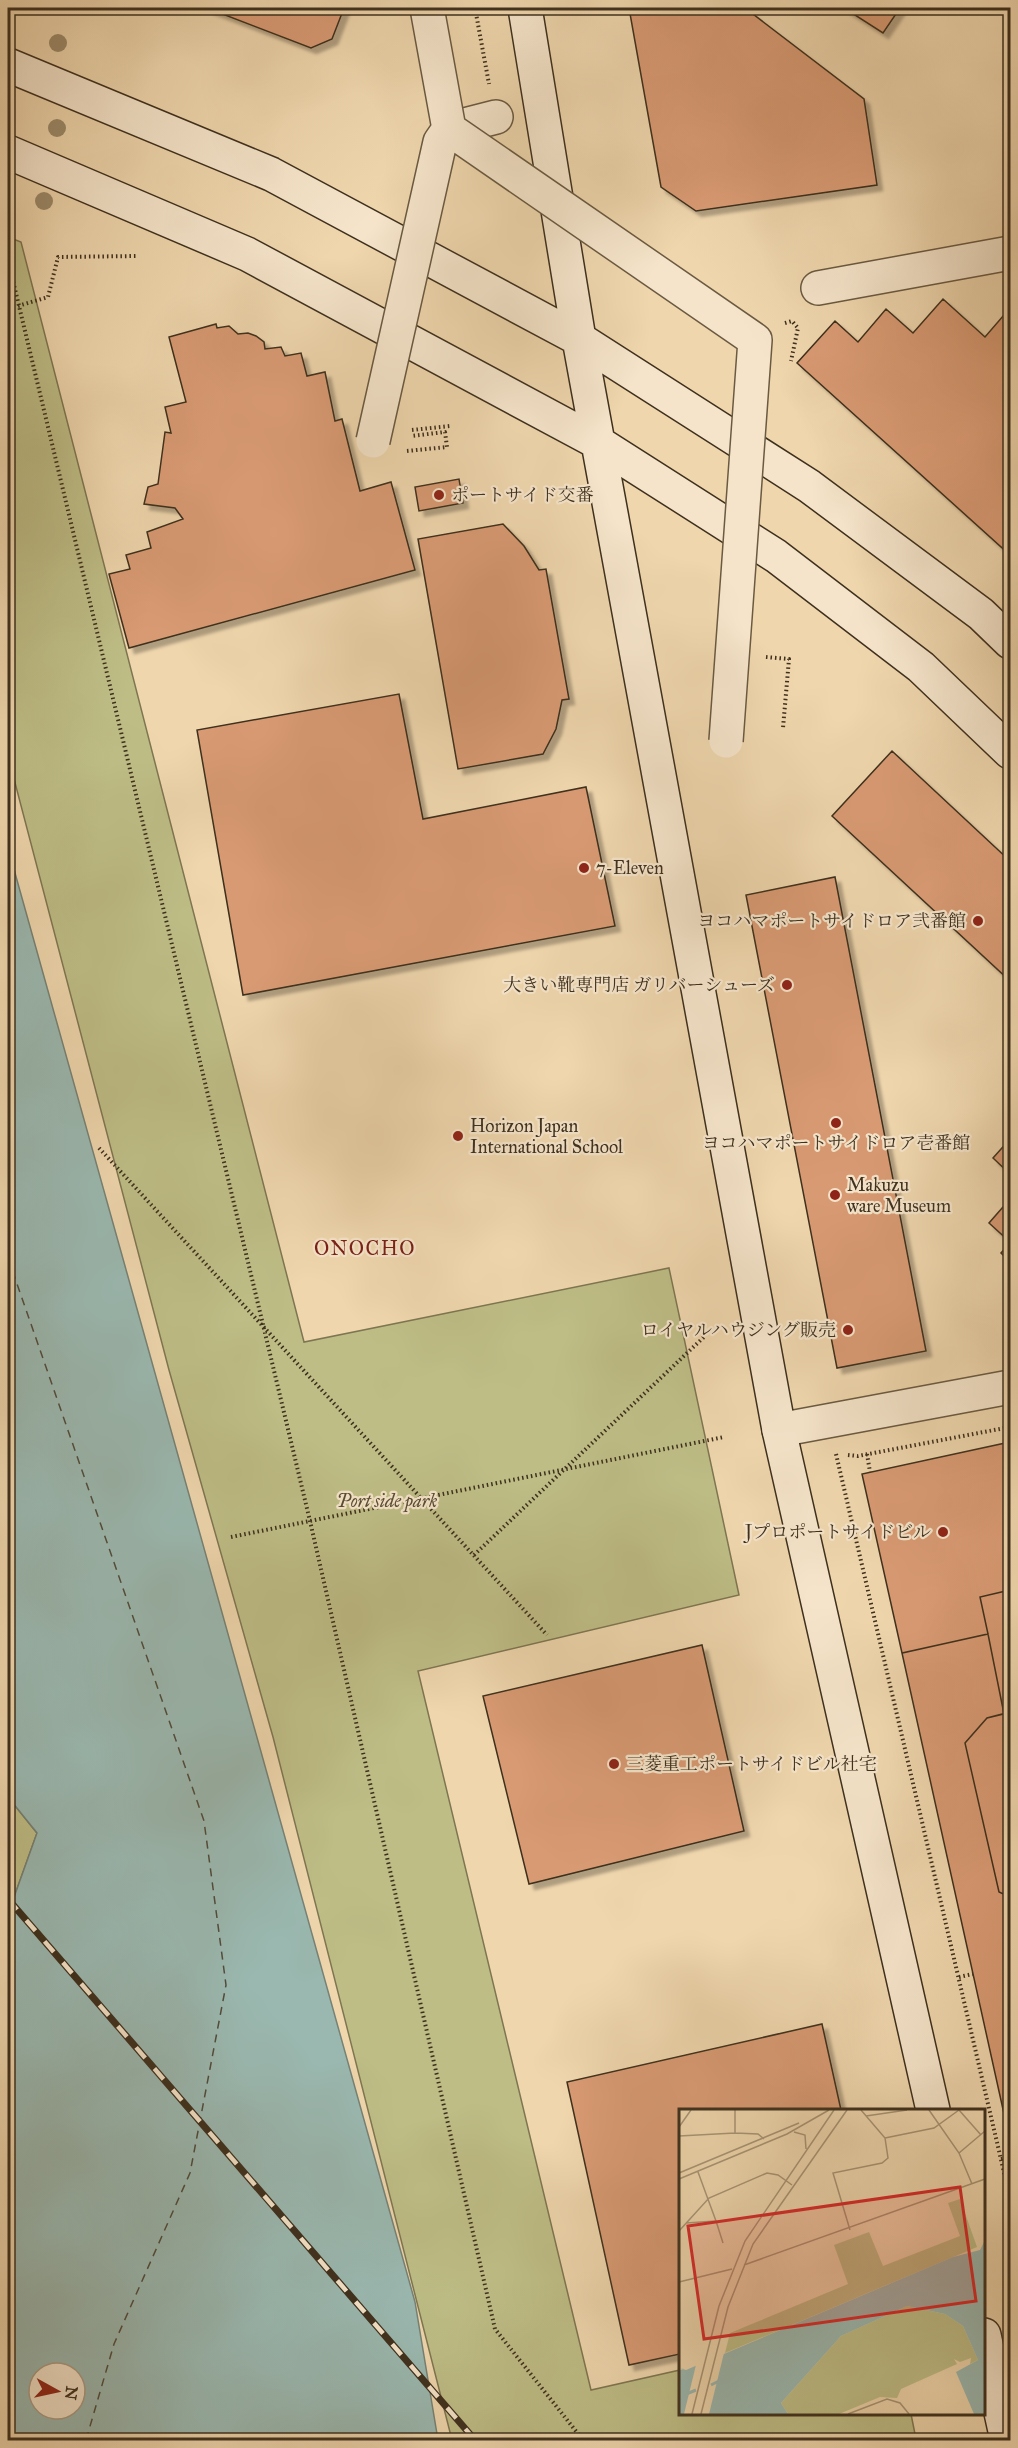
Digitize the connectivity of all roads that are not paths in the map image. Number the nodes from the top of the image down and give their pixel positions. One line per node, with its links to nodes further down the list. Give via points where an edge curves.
1 (427, 8): 5 (street, bridge)
2 (525, 8): 9 (street)
3 (8, 65): 9 (street, via 271,174)
4 (495, 117): 5 (street)
5 (449, 129): 10 (street, bridge, via 440,142); 13 (street, bridge, via 762,339)
6 (8, 152): 11 (street, via 247,254)
7 (1011, 253): 8 (street)
8 (818, 288)
9 (579, 339): 11 (street); 12 (street, via 809,486 981,614)
10 (388, 439)
11 (597, 442): 14 (street, via 776,555 921,668); 16 (street)
12 (1011, 642)
13 (726, 741)
14 (1011, 752)
15 (1011, 1387): 16 (street)
16 (779, 1430): 17 (street)
17 (933, 2109)
18 (985, 2340): 19 (street)
19 (1007, 2440)

